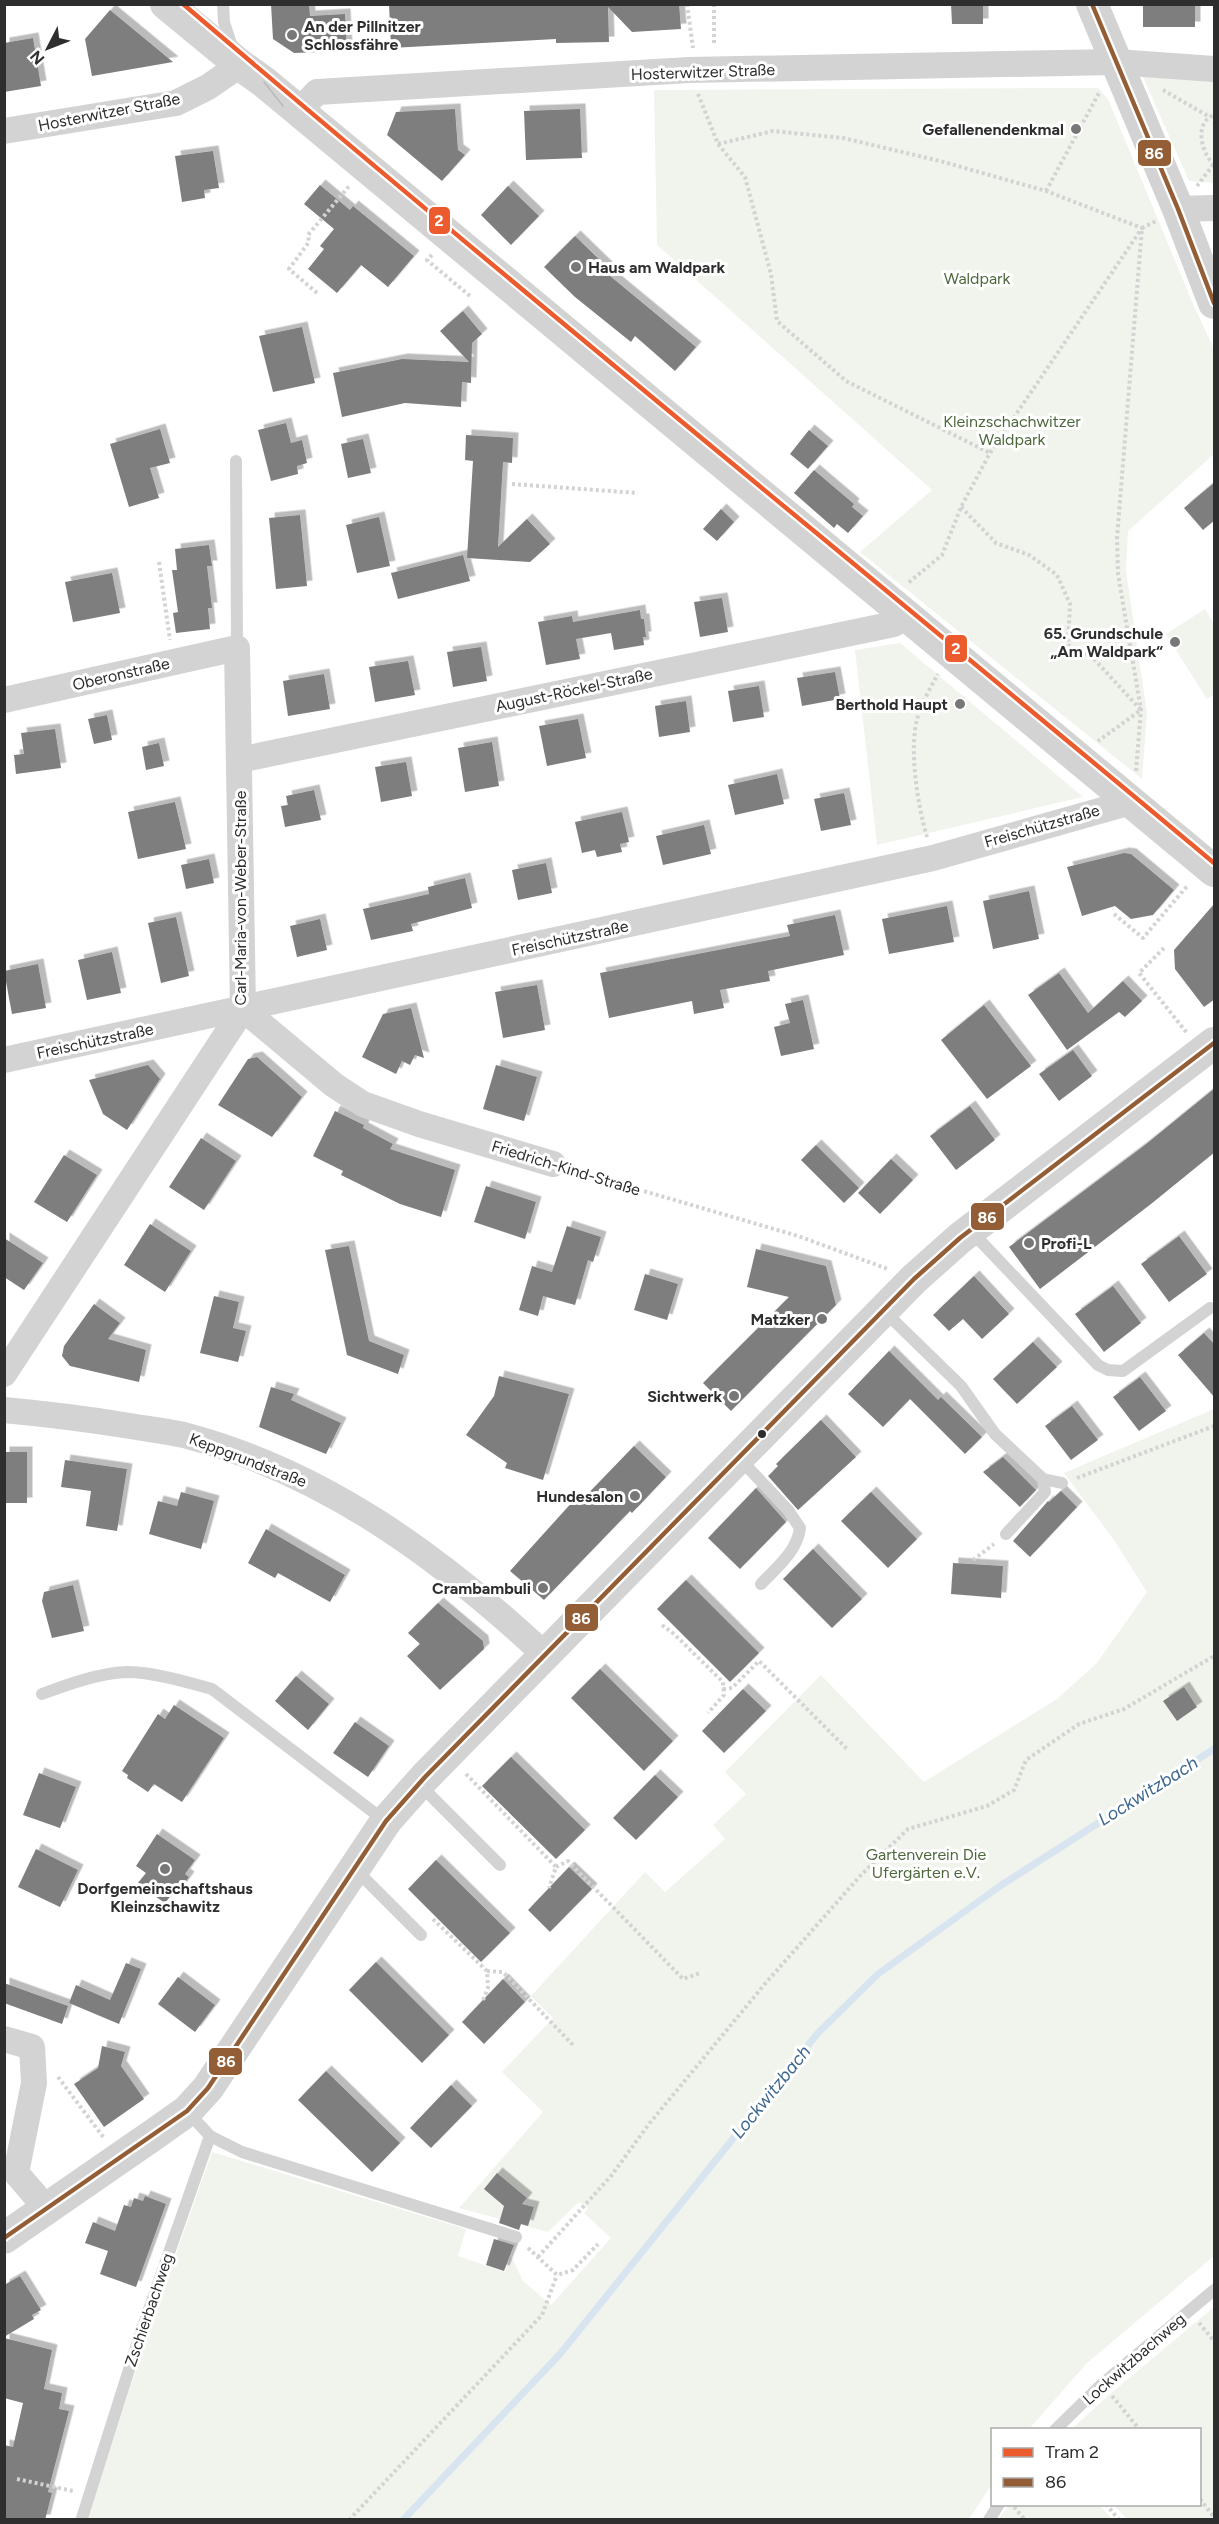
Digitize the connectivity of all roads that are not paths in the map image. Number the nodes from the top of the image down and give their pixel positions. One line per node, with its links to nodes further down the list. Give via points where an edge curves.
1 (166, 4): 5 (street)
2 (223, 4): 5 (lane, via 224,22)
3 (1092, 4): 4 (street)
4 (1116, 62): 6 (street, Hosterwitzer Straße); 7 (street, Hosterwitzer Straße, via 700,70 317,92); 10 (street)
5 (240, 65): 7 (street); 8 (street, Hosterwitzer Straße, via 176,103)
6 (1215, 69)
7 (299, 111): 13 (street)
8 (4, 131)
9 (1215, 208): 10 (street)
10 (1178, 209): 11 (street)
11 (1215, 303)
12 (236, 460): 14 (lane, Carl-Maria-von-Weber-Straße)
13 (907, 596): 16 (street, August-Röckel-Straße, via 894,624); 17 (street, via 951,650)
14 (237, 648): 15 (street, Oberonstraße); 16 (street, Carl-Maria-von-Weber-Straße)
15 (4, 700)
16 (239, 760): 19 (street, Carl-Maria-von-Weber-Straße)
17 (1131, 802): 18 (street); 19 (street, Freischützstraße, via 933,858)
18 (1210, 867)
19 (243, 1009): 21 (street, Freischützstraße); 22 (street, Friedrich-Kind-Straße, via 334,1085 363,1104); 26 (street, Carl-Maria-von-Weber-Straße)
20 (1208, 1048): 23 (street)
21 (4, 1060)
22 (553, 1164)
23 (970, 1230): 24 (lane, via 1098,1365 1108,1370 1123,1371); 25 (street)
24 (1210, 1308)
25 (883, 1310): 28 (street); 29 (lane, via 961,1386 995,1434)
26 (4, 1374)
27 (4, 1410): 33 (street, Keppgrundstraße, via 70,1416 183,1435 288,1473 351,1504 403,1537 468,1586)
28 (738, 1457): 32 (lane, via 788,1509 800,1528 784,1561); 33 (street)
29 (1043, 1479): 30 (lane); 31 (lane, via 1044,1492)
30 (1062, 1483)
31 (1006, 1534)
32 (760, 1584)
33 (544, 1654): 35 (street)
34 (42, 1694): 36 (lane, via 70,1683 126,1672 212,1689)
35 (419, 1784): 36 (street); 37 (lane)
36 (386, 1821): 38 (street)
37 (500, 1865)
38 (354, 1868): 39 (lane); 41 (street, via 208,2088)
39 (421, 1935)
40 (4, 2039): 43 (street, via 33,2047 34,2083 16,2173)
41 (187, 2110): 42 (lane); 43 (street)
42 (210, 2136): 44 (lane, via 242,2152); 49 (lane, Zschierbachweg, via 139,2338)
43 (47, 2209): 45 (street)
44 (516, 2236)
45 (4, 2238)
46 (1215, 2290): 47 (lane, Lockwitzbachweg, via 1102,2384)
47 (1057, 2428)
48 (998, 2506): 50 (lane)
49 (82, 2518)
50 (989, 2520)

